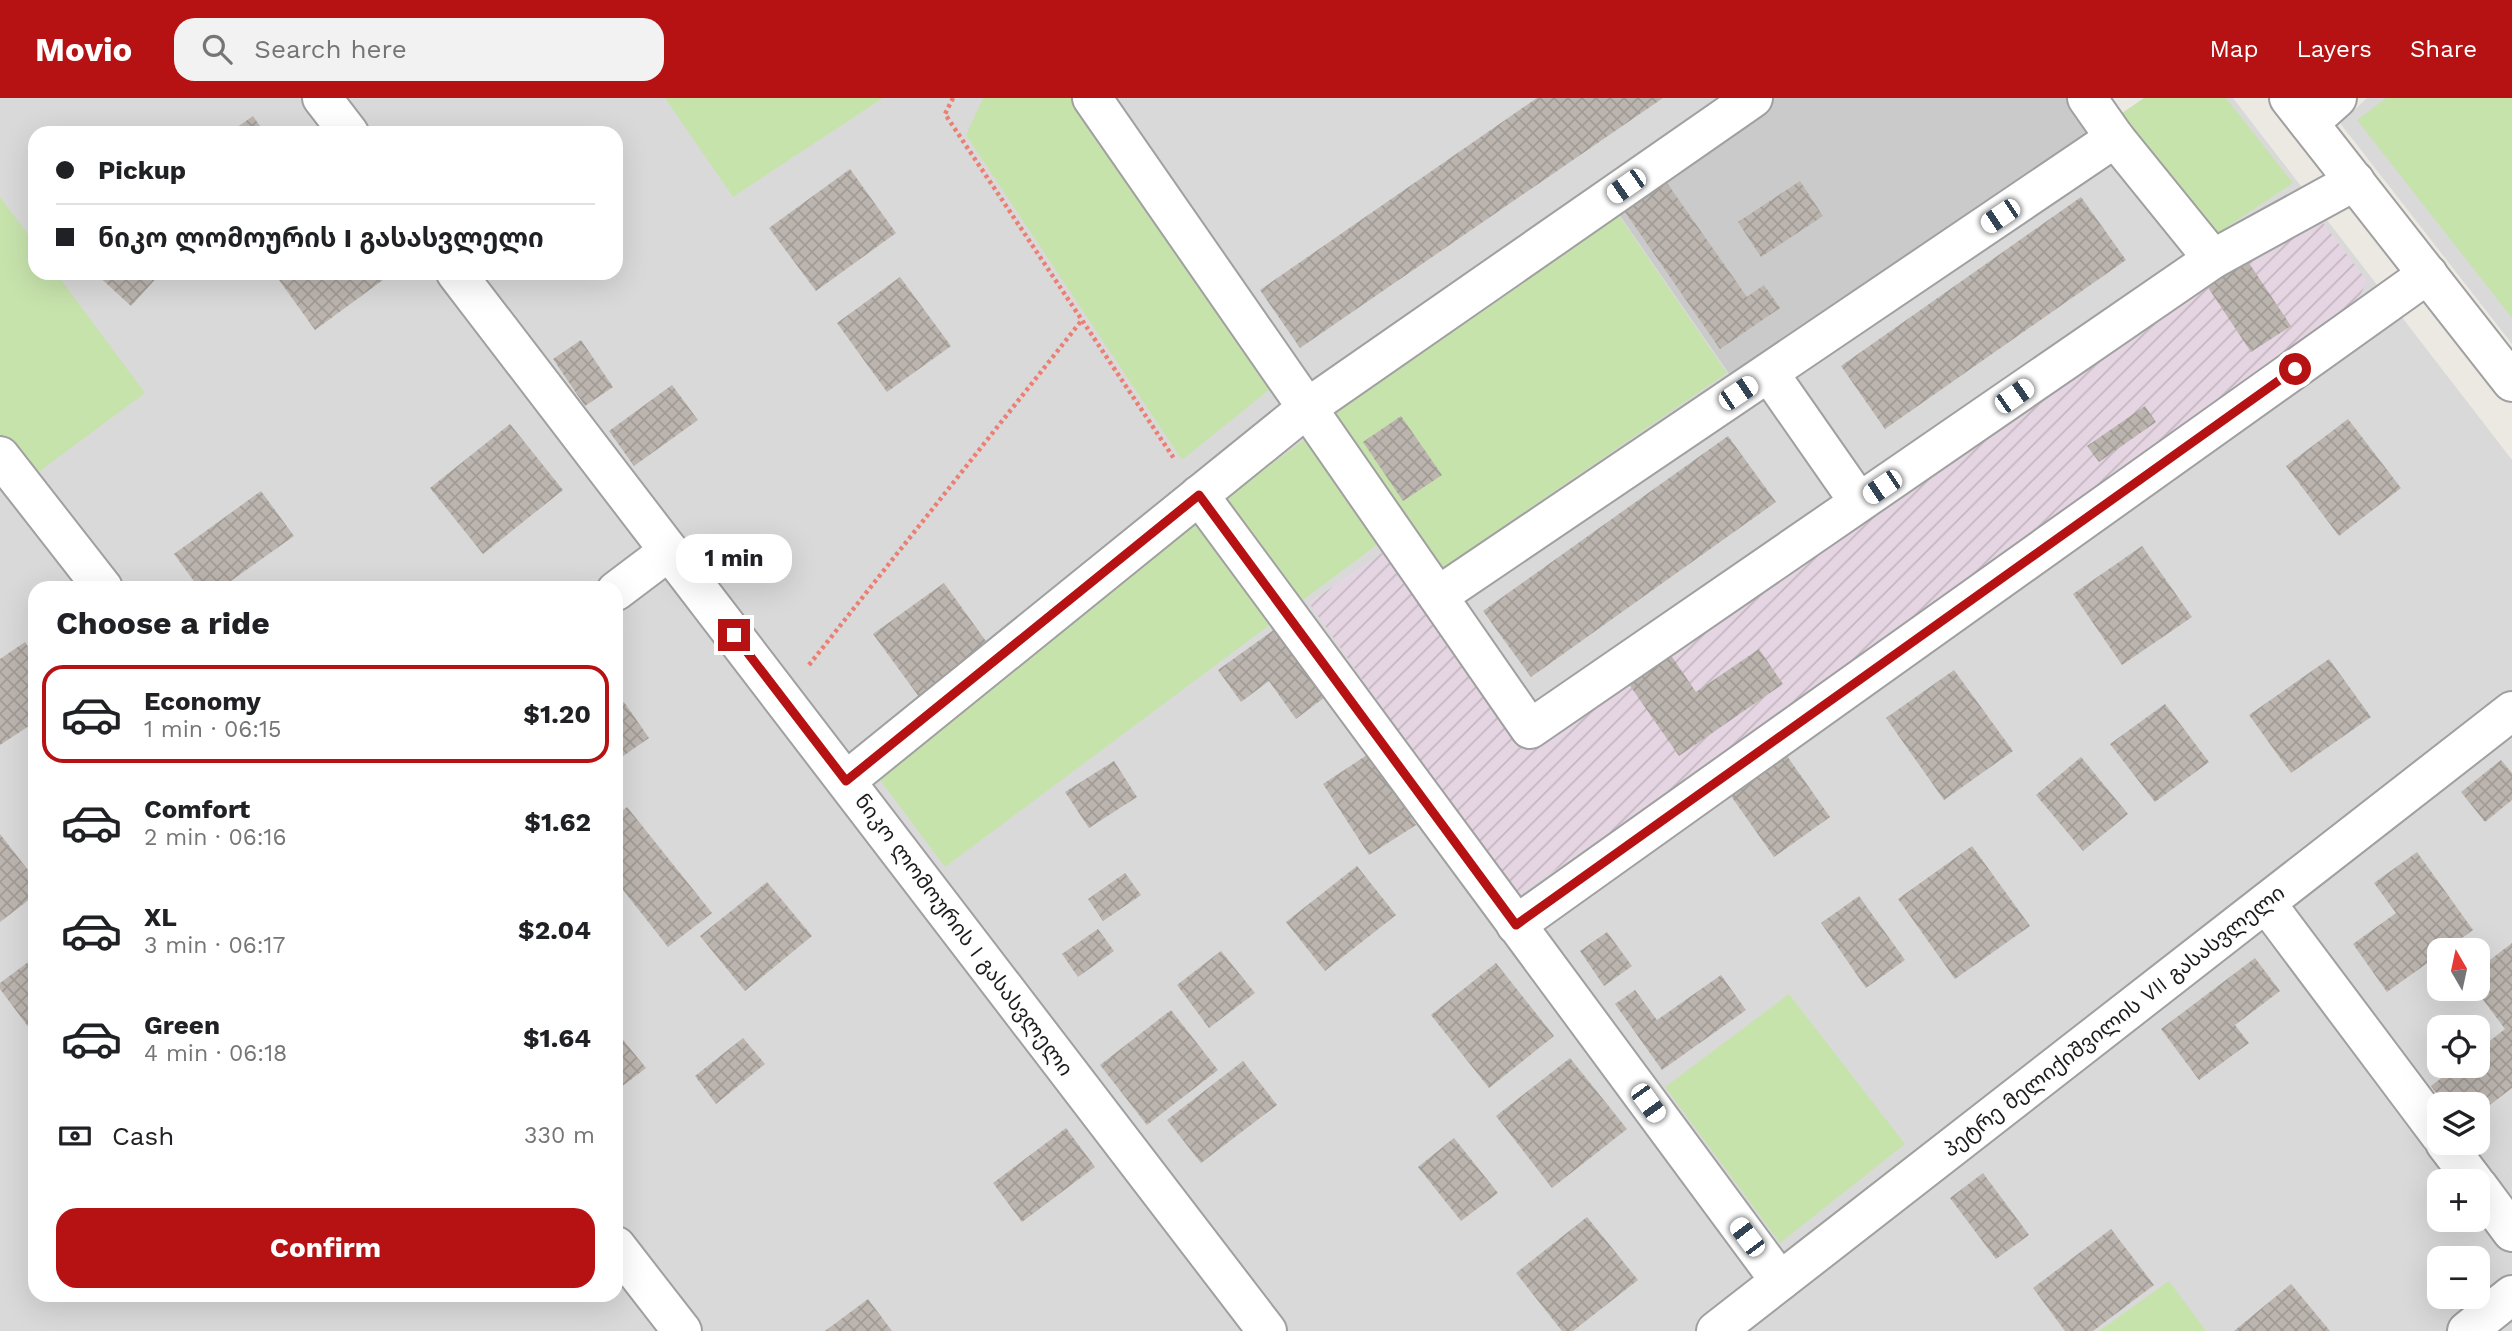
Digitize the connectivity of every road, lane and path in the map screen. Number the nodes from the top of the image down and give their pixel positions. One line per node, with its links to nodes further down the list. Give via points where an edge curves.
1 (322, 98): 8 (street)
2 (953, 98): 14 (path, via 945,114)
3 (1092, 98): 17 (street)
4 (1753, 98): 17 (street)
5 (2087, 98): 9 (street)
6 (2337, 98): 7 (street)
7 (2299, 111): 10 (street)
8 (344, 126)
9 (2115, 138): 11 (street); 15 (street)
10 (2356, 181): 11 (street); 12 (street)
11 (2213, 259): 20 (street)
12 (2428, 274): 16 (street); 29 (street)
13 (461, 280): 21 (street, ნიკო ლომოურის I გასასვლელი)
14 (1082, 320): 19 (path); 25 (path)
15 (1769, 373): 20 (street); 24 (street)
16 (2512, 382)
17 (1307, 408): 19 (street); 24 (street)
18 (0, 456): 22 (street)
19 (1199, 495): 27 (street); 29 (street)
20 (1859, 502): 24 (street, via 1530,729)
21 (669, 551): 23 (street); 25 (street, ნიკო ლომოურის I გასასვლელი)
22 (98, 581)
23 (623, 585)
24 (1438, 596)
25 (782, 699): 27 (street, ნიკო ლომოურის I გასასვლელი)
26 (2512, 711): 28 (street, პეტრე მელიქიშვილის VII გასასვლელი)
27 (846, 781): 39 (street, ნიკო ლომოურის I გასასვლელი)
28 (2266, 903): 30 (street); 36 (street, პეტრე მელიქიშვილის VII გასასვლელი)
29 (1516, 925): 36 (street)
30 (2427, 1118)
31 (2454, 1155): 32 (street)
32 (2465, 1169)
33 (2490, 1202): 34 (street)
34 (2512, 1231)
35 (623, 1255): 38 (street)
36 (1780, 1281): 40 (street, პეტრე მელიქიშვილის VII გასასვლელი)
37 (2512, 1295): 41 (street)
38 (682, 1331)
39 (1267, 1331)
40 (1716, 1331)
41 (2467, 1331)

